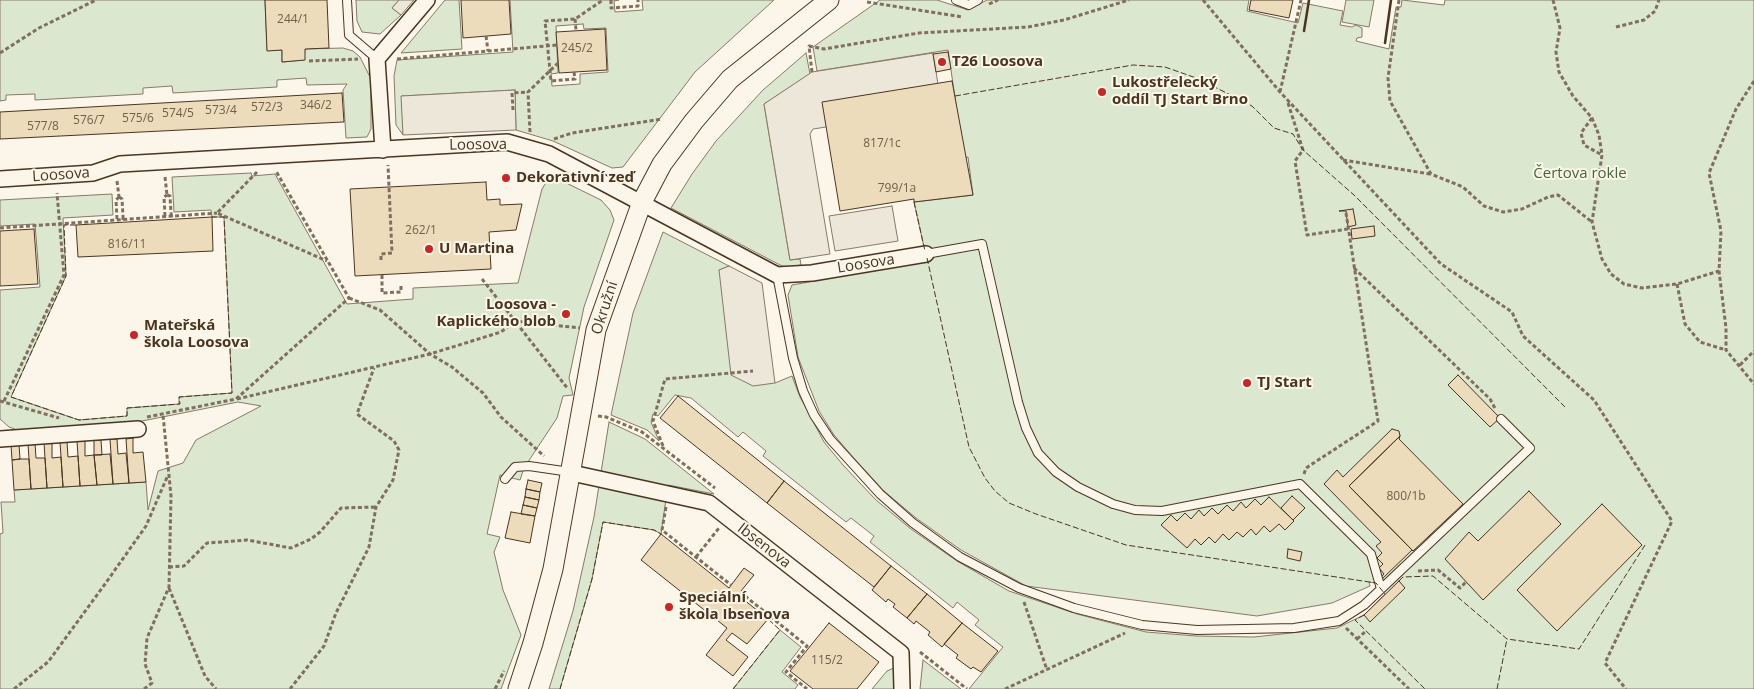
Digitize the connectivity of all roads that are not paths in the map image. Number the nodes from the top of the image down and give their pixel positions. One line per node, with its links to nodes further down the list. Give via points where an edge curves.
1 (347, 0): 6 (lane, via 349,35)
2 (427, 0): 6 (street)
3 (830, 0): 9 (street, Okružní, via 730,79 662,164)
4 (956, 0): 5 (lane, via 969,5)
5 (978, 0)
6 (372, 59): 7 (street)
7 (383, 150): 8 (street, Loosova, via 120,164 93,173); 9 (street, Loosova, via 507,142 549,154)
8 (0, 179)
9 (642, 202): 11 (street, Loosova); 15 (street, Okružní, via 596,330 580,413)
10 (926, 254): 11 (street, Loosova, via 812,273); 17 (lane, via 982,244 1026,428 1038,454 1056,472 1078,487 1135,510 1162,511 1300,484 1371,554)
11 (777, 275): 17 (lane, via 793,358 803,391 830,439 880,494 913,523 960,557 1019,588 1074,608 1142,625 1197,630 1294,628 1339,621)
12 (1501, 419): 17 (lane, via 1530,448)
13 (138, 424): 14 (street)
14 (0, 439)
15 (563, 471): 16 (lane, via 516,467); 18 (street, Okružní, via 553,569); 19 (street, Ibsenova, via 709,503 901,654)
16 (505, 479)
17 (1381, 589)
18 (518, 689)
19 (902, 689)

